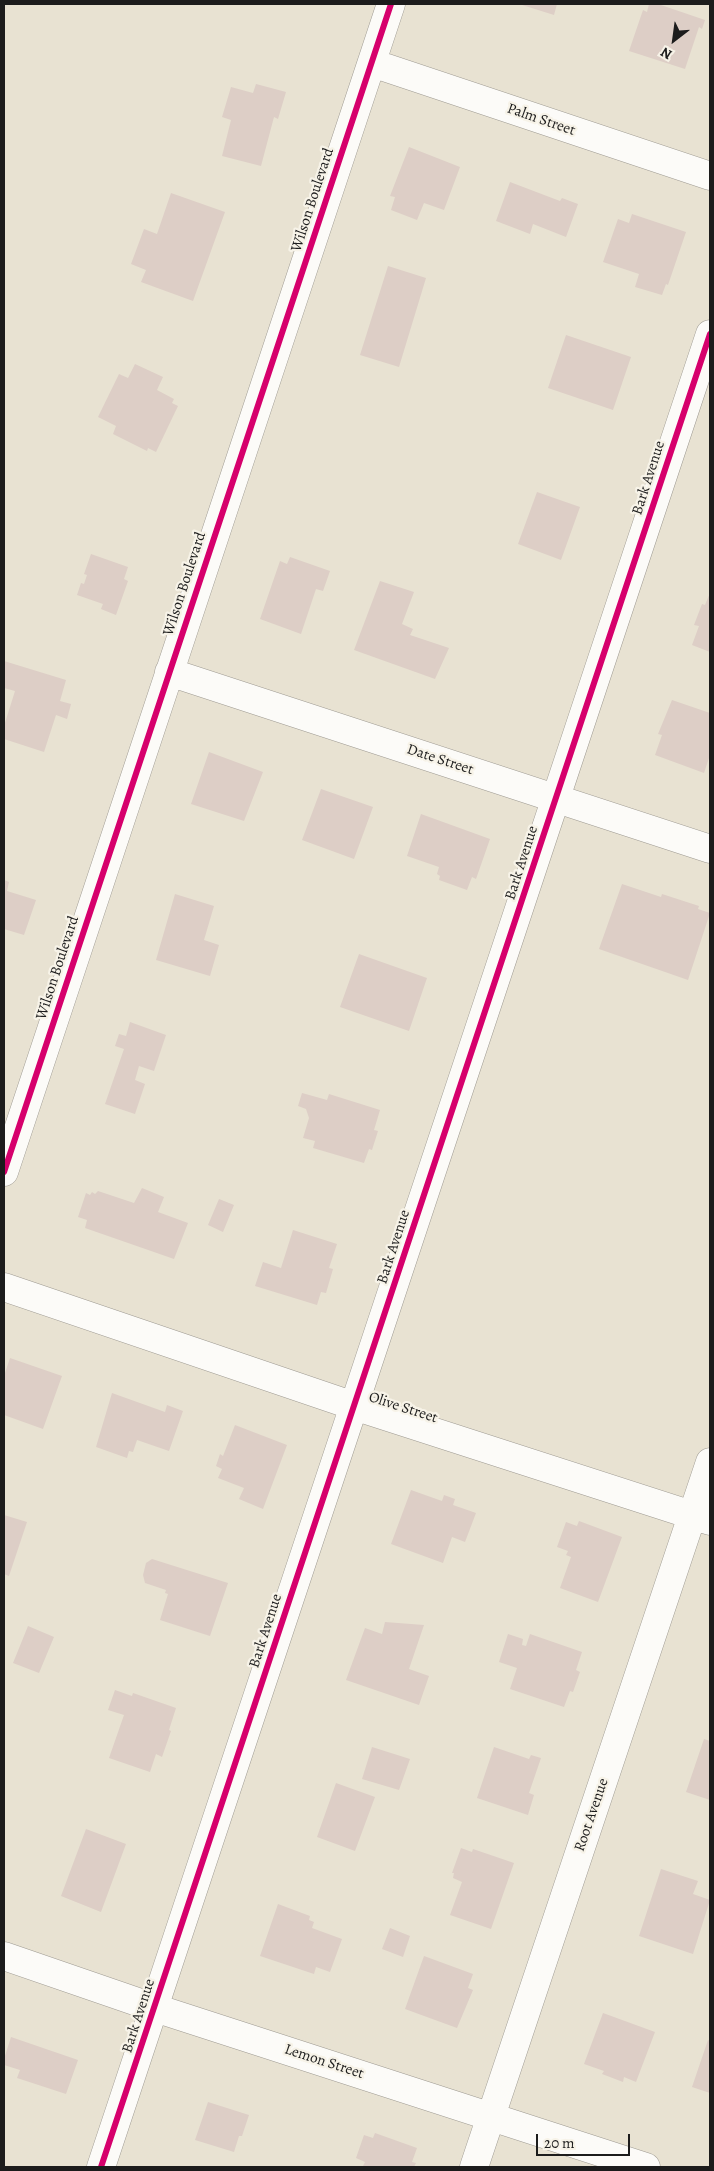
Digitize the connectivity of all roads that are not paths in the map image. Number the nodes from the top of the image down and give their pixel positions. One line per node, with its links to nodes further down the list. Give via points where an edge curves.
1 (391, 4): 2 (street, Wilson Boulevard)
2 (372, 63): 3 (street, Palm Street); 5 (street, Wilson Boulevard)
3 (710, 176)
4 (710, 334): 6 (street, Bark Avenue)
5 (169, 672): 6 (street, Date Street); 8 (street, Wilson Boulevard)
6 (556, 798): 7 (street, Date Street); 10 (street, Bark Avenue)
7 (710, 849)
8 (4, 1172)
9 (4, 1287): 10 (street, Olive Street)
10 (354, 1406): 12 (street, Olive Street); 14 (street, Bark Avenue)
11 (710, 1462): 12 (street, Root Avenue)
12 (702, 1518): 15 (street, Root Avenue)
13 (4, 1956): 14 (street, Lemon Street)
14 (154, 2008): 15 (street, Lemon Street); 16 (street, Bark Avenue)
15 (492, 2116): 17 (street, Root Avenue); 18 (street, Lemon Street)
16 (101, 2167)
17 (474, 2167)
18 (646, 2167)

